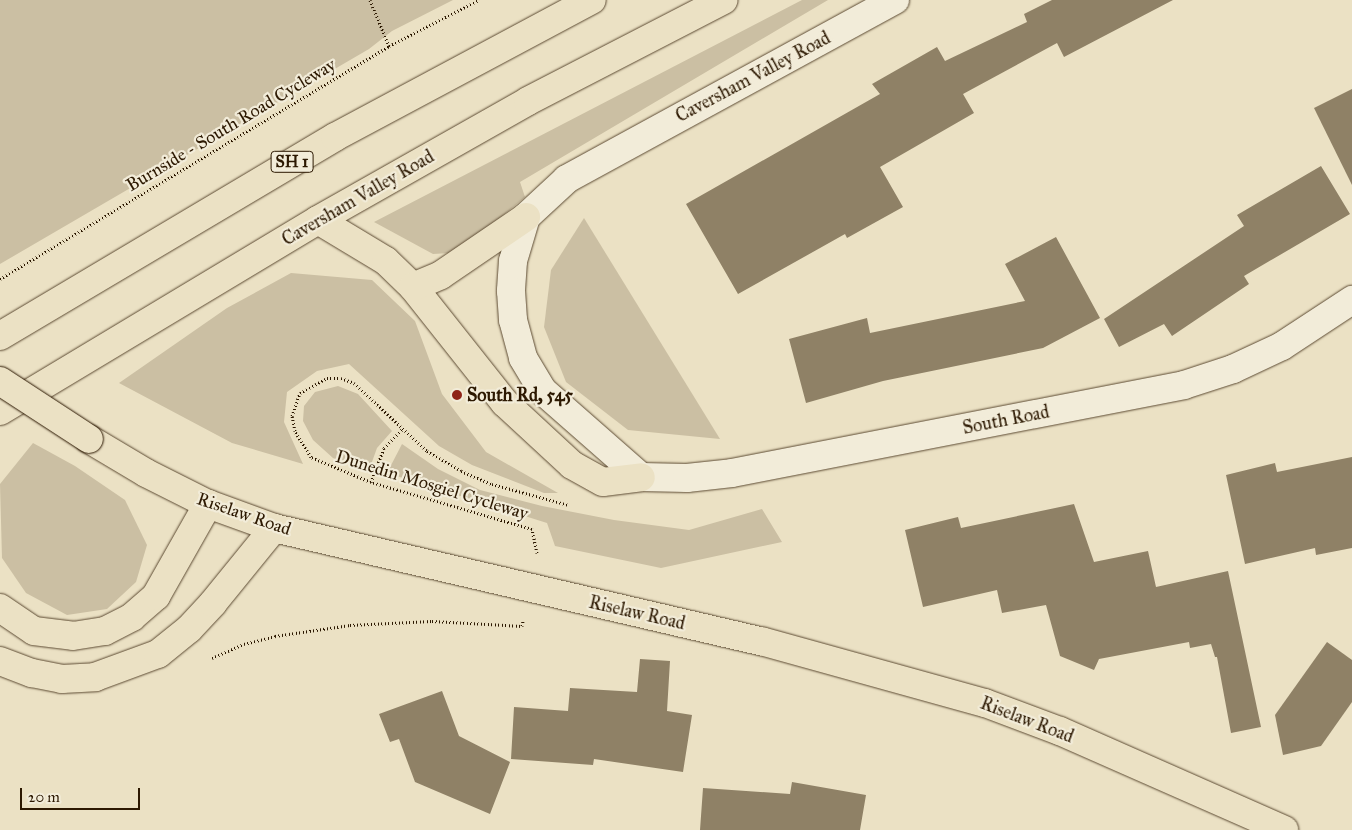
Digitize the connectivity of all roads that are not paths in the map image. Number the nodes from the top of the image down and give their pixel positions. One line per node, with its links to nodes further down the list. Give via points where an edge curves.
1 (592, 0): 8 (main road, SH 1, via 327,142)
2 (724, 0): 5 (main road, Caversham Valley Road, via 528,102)
3 (895, 0): 4 (street, Caversham Valley Road, via 567,179)
4 (526, 217): 6 (main road, via 441,275); 10 (street, via 513,261 511,291 513,320 523,358 543,391)
5 (318, 220): 6 (main road, via 386,261); 9 (main road, Caversham Valley Road)
6 (413, 287): 10 (main road, via 504,404 572,465 603,482)
7 (1352, 300): 10 (street, South Road, via 1282,346 1232,369 1184,385 732,473 687,478)
8 (0, 336)
9 (2, 405): 11 (main road, Riselaw Road, bridge, via 89,438 146,473)
10 (641, 477)
11 (208, 504): 12 (main road, Riselaw Road); 13 (main road, via 156,596 132,617 105,631 73,636 34,631)
12 (274, 528): 14 (main road, via 213,603 189,629 158,654 95,677 70,678 32,673); 15 (main road, Riselaw Road, via 761,641 985,703 1060,731)
13 (0, 608)
14 (0, 661)
15 (1284, 830)

